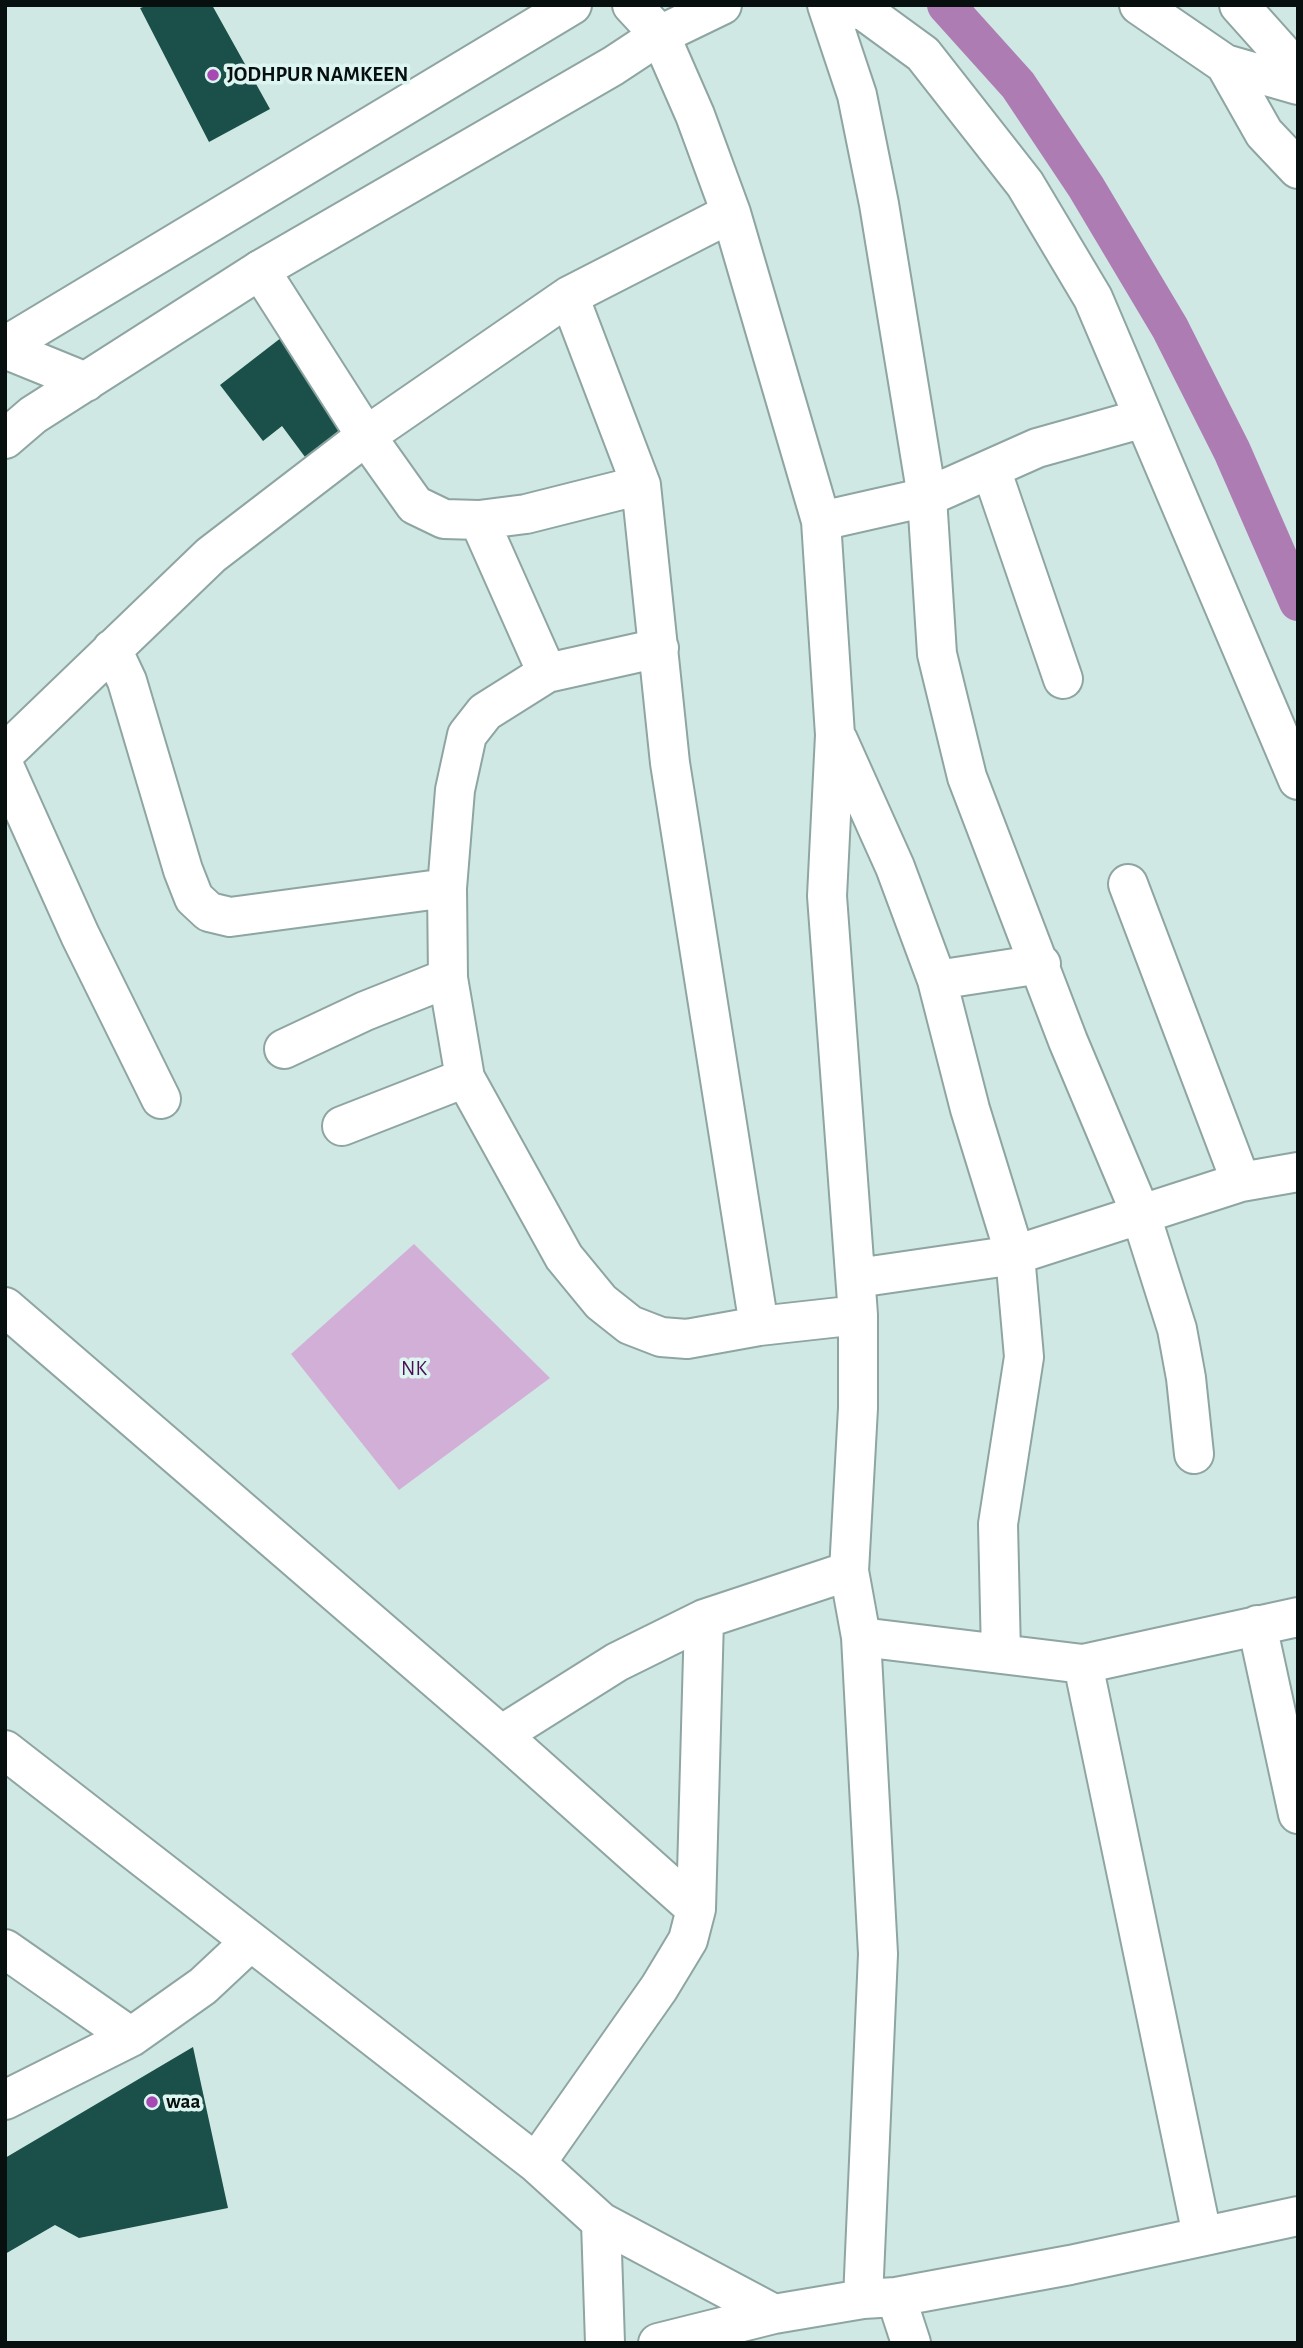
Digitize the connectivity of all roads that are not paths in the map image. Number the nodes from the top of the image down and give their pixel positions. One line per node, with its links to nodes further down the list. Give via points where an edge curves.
1 (572, 5): 15 (street)
2 (632, 5): 7 (street)
3 (722, 5): 7 (street)
4 (828, 5): 17 (street, via 864,10 923,54 1025,184 1093,298); 22 (street, via 857,95 879,204)
5 (1139, 5): 8 (street)
6 (1238, 5): 9 (street)
7 (660, 36): 12 (street); 13 (street)
8 (1225, 64): 10 (street); 11 (street, via 1264,133)
9 (1298, 71)
10 (1298, 85)
11 (1298, 169)
12 (731, 213): 14 (street); 24 (street)
13 (260, 270): 16 (street); 19 (street)
14 (569, 296): 19 (street); 21 (street)
15 (5, 348): 16 (street)
16 (86, 382): 18 (street)
17 (1144, 418): 20 (street, via 1037,447); 32 (street)
18 (15, 421)
19 (366, 436): 23 (street, via 415,505 444,519); 26 (street, via 211,555)
20 (991, 469): 22 (street); 28 (street)
21 (641, 485): 23 (street, via 526,514); 25 (street)
22 (927, 497): 24 (street); 35 (street, via 937,654 952,716 967,777)
23 (480, 520): 27 (street)
24 (821, 522): 29 (street)
25 (659, 648): 27 (street); 48 (street, via 670,763)
26 (112, 649): 30 (street); 34 (street, via 127,681 183,870 194,898 209,912 230,917)
27 (547, 673): 34 (street, via 485,712 467,735 455,790)
28 (1063, 678)
29 (835, 734): 37 (street, via 895,867); 46 (street, via 827,896)
30 (5, 753)
31 (5, 768): 40 (street)
32 (1298, 780)
33 (1128, 884): 43 (street)
34 (447, 888): 36 (street)
35 (1041, 964): 37 (street); 44 (street)
36 (448, 978): 38 (street); 39 (street)
37 (937, 980): 45 (street)
38 (284, 1049)
39 (465, 1079): 41 (street); 48 (street, via 564,1257 601,1302 630,1325 661,1337 687,1339)
40 (161, 1099)
41 (342, 1126)
42 (1298, 1172): 43 (street)
43 (1241, 1182): 44 (street)
44 (1140, 1212): 45 (street); 49 (street, via 1177,1329)
45 (1015, 1255): 46 (street); 55 (street, via 1024,1357 998,1524)
46 (858, 1296): 48 (street); 50 (street, via 858,1408)
47 (5, 1307): 57 (street)
48 (759, 1326)
49 (1194, 1454)
50 (849, 1571): 52 (street); 54 (street)
51 (1298, 1617): 53 (street)
52 (704, 1619): 57 (street, via 617,1662); 60 (street)
53 (1257, 1625): 56 (street); 59 (street)
54 (861, 1637): 55 (street); 69 (street, via 878,1954)
55 (1001, 1654): 56 (street)
56 (1083, 1664): 68 (street)
57 (501, 1735): 60 (street)
58 (5, 1750): 61 (street)
59 (1298, 1814)
60 (696, 1909): 65 (street, via 688,1940 659,1987)
61 (250, 1942): 63 (street, via 203,1986); 65 (street)
62 (5, 1949): 63 (street)
63 (131, 2037): 64 (street)
64 (5, 2100)
65 (536, 2163): 67 (street)
66 (1298, 2216): 68 (street)
67 (601, 2222): 70 (street); 71 (street)
68 (1202, 2235): 69 (street, via 1070,2265)
69 (880, 2298): 70 (street); 73 (street)
70 (774, 2314): 72 (street)
71 (605, 2343)
72 (658, 2343)
73 (911, 2343)

